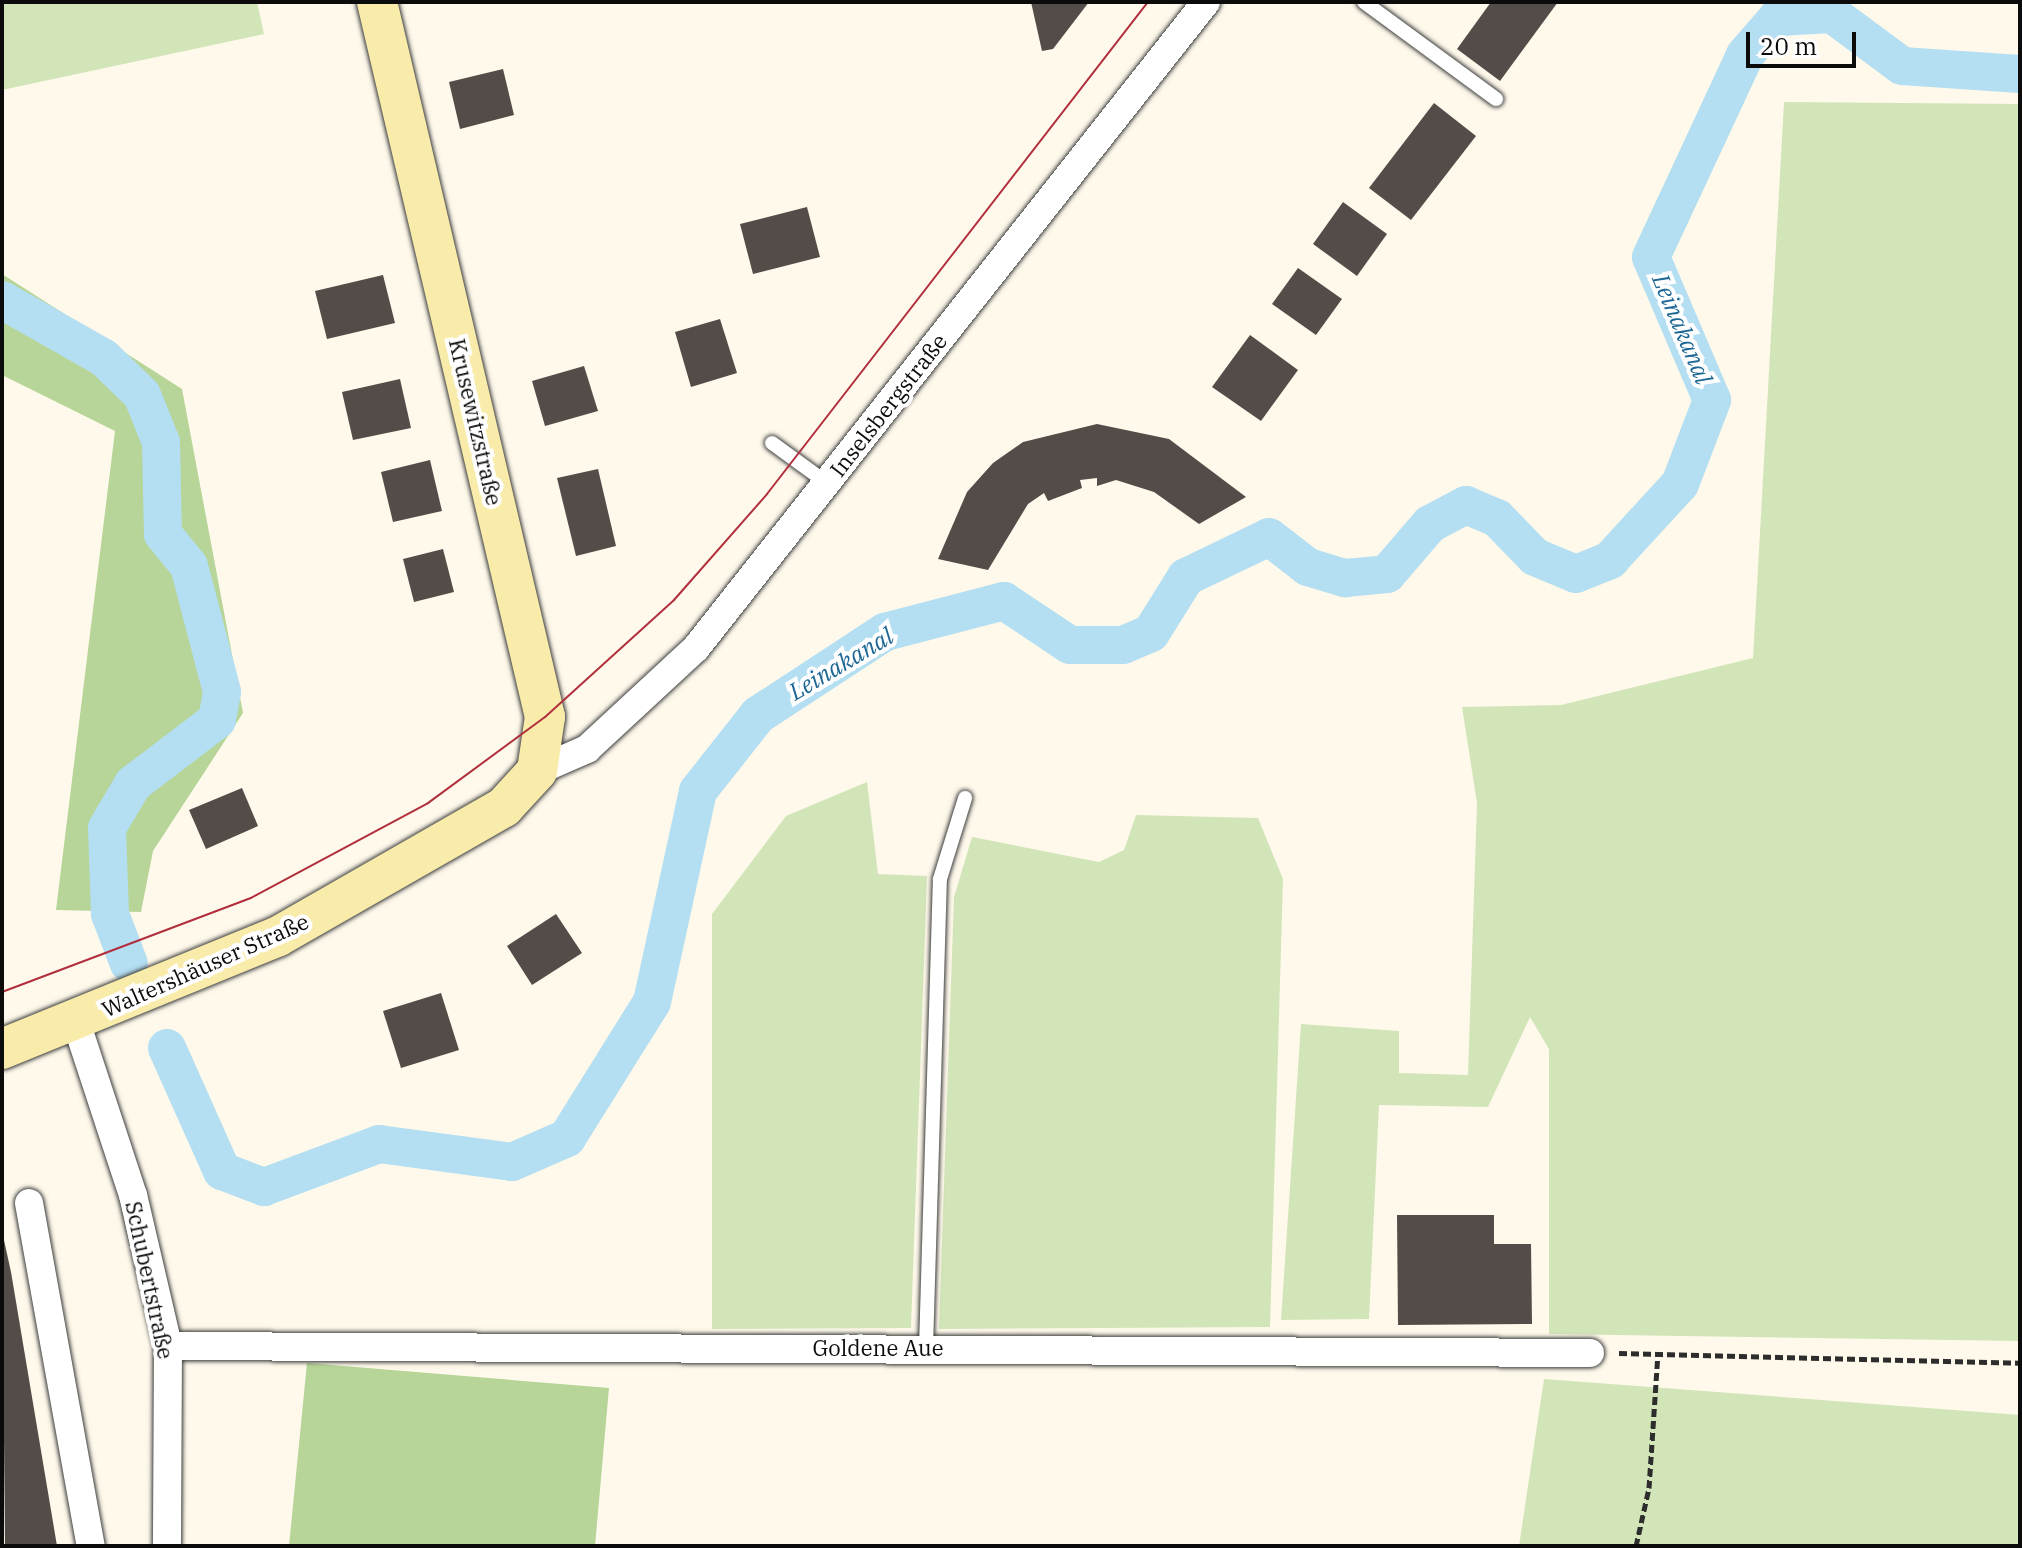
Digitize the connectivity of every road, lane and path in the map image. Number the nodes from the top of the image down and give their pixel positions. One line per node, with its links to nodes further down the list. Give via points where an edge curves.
1 (377, 2): 7 (main road, Krusewitzstraße, via 545,717)
2 (1206, 2): 6 (street, Inselsbergstraße)
3 (1364, 2): 4 (lane)
4 (1496, 99)
5 (772, 443): 6 (lane)
6 (827, 483): 7 (street, Inselsbergstraße, via 696,648 587,749)
7 (537, 771): 9 (main road, Waltershäuser Straße, via 523,791 483,818 277,937)
8 (965, 798): 13 (lane, via 940,879)
9 (76, 1022): 10 (main road, Waltershäuser Straße); 12 (street, Schubertstraße, via 133,1195)
10 (2, 1049)
11 (29, 1203): 17 (street)
12 (168, 1346): 13 (street, Goldene Aue); 18 (street, Schubertstraße)
13 (926, 1348): 14 (street, Goldene Aue)
14 (1590, 1353): 15 (path)
15 (1658, 1353): 16 (path); 19 (path, via 1649,1488)
16 (2020, 1363)
17 (91, 1546)
18 (167, 1546)
19 (1636, 1546)

